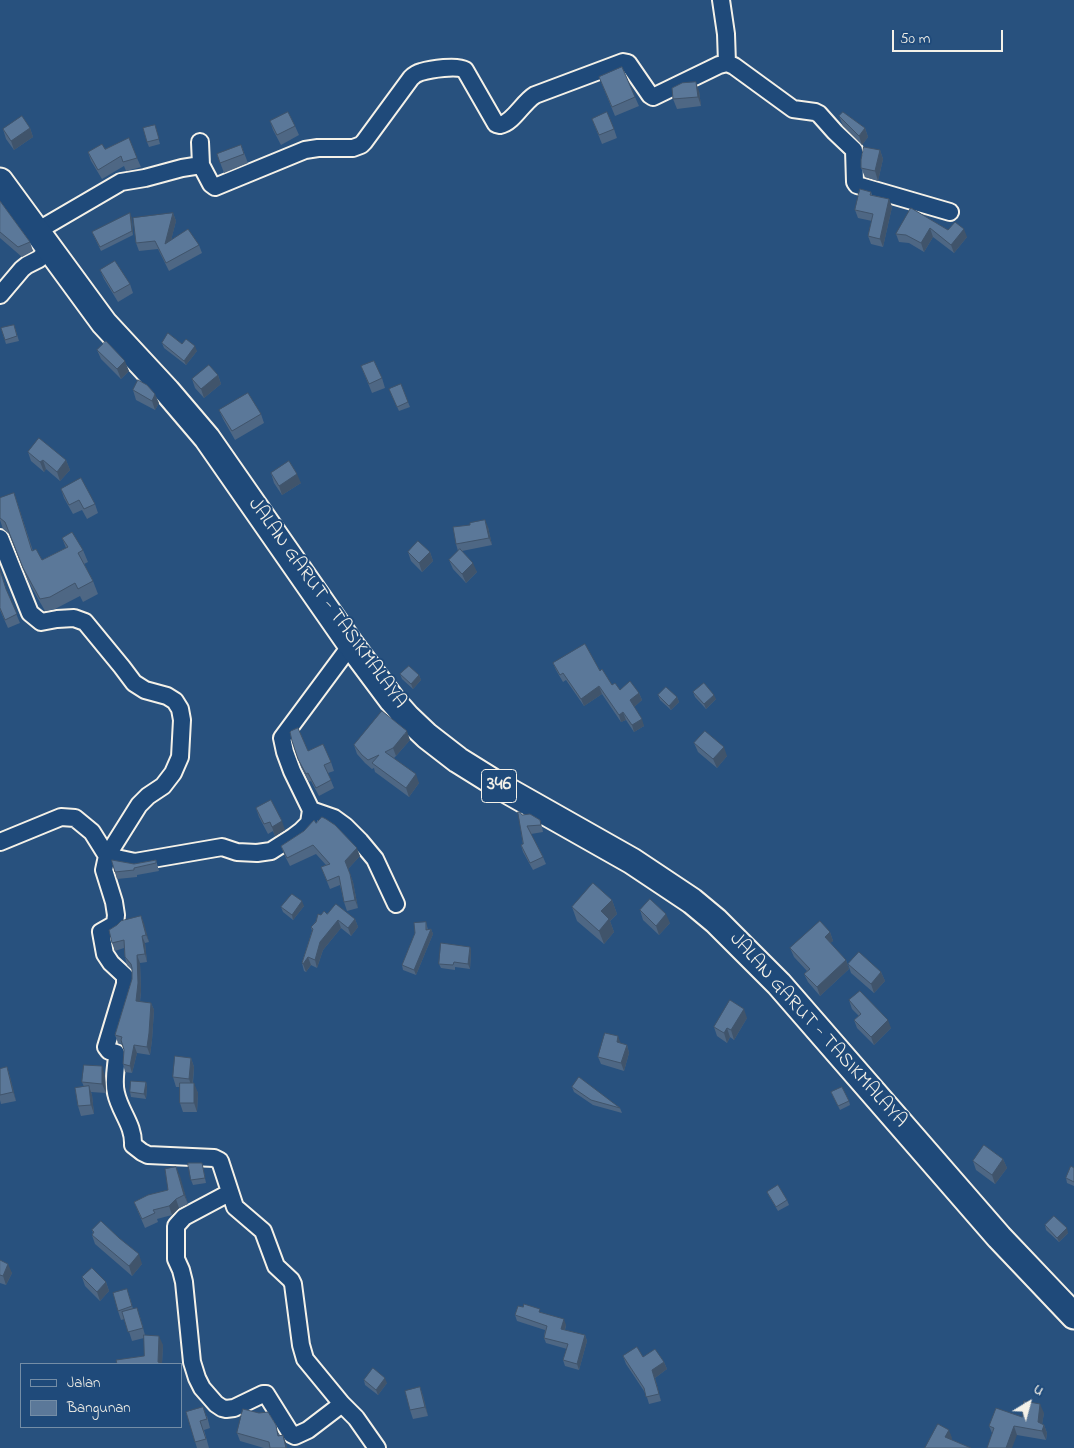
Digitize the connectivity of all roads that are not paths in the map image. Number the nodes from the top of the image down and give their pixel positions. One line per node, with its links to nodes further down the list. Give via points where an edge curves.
1 (721, 0): 2 (street)
2 (727, 63): 4 (street, via 653,97 628,63 623,62 535,95 506,124 500,125 496,124 465,70 456,67 421,72 410,78 364,142 357,147 305,150 215,188); 6 (street, via 793,109 815,112 823,117 854,150 857,185)
3 (200, 142): 4 (street)
4 (201, 165): 7 (street, via 121,182)
5 (0, 181): 7 (main road, JALAN GARUT - TASIKMALAYA / 346)
6 (950, 212)
7 (43, 240): 8 (street, via 39,259 22,269); 10 (main road, JALAN GARUT - TASIKMALAYA / 346, via 104,323 207,438)
8 (0, 295)
9 (0, 538): 13 (street, via 30,613 35,618 41,622 74,618 85,622 134,683 167,696 180,709 180,757 173,773 140,805)
10 (351, 646): 11 (street, via 282,738 288,761); 16 (main road, JALAN GARUT - TASIKMALAYA / 346, via 407,717 458,760 632,861 716,921 779,984 999,1237)
11 (311, 810): 13 (street, via 309,823 271,850 237,852 222,847 135,862); 14 (street, via 334,818 360,841 375,859)
12 (0, 842): 13 (street, via 61,817 74,818 92,832)
13 (107, 856): 15 (street, via 104,870 116,915 115,924 101,932 106,954 125,976 126,984 106,1046 116,1052 115,1092 121,1110 133,1131 134,1145 142,1152 218,1159)
14 (396, 904)
15 (229, 1193): 17 (street, via 237,1210 263,1231 276,1266 292,1282 305,1359); 17 (street, via 184,1217 176,1226 176,1259 184,1282 192,1362 202,1388 216,1404 226,1409 266,1394 295,1436)
16 (1074, 1316)
17 (342, 1404): 18 (street)
18 (377, 1448)

